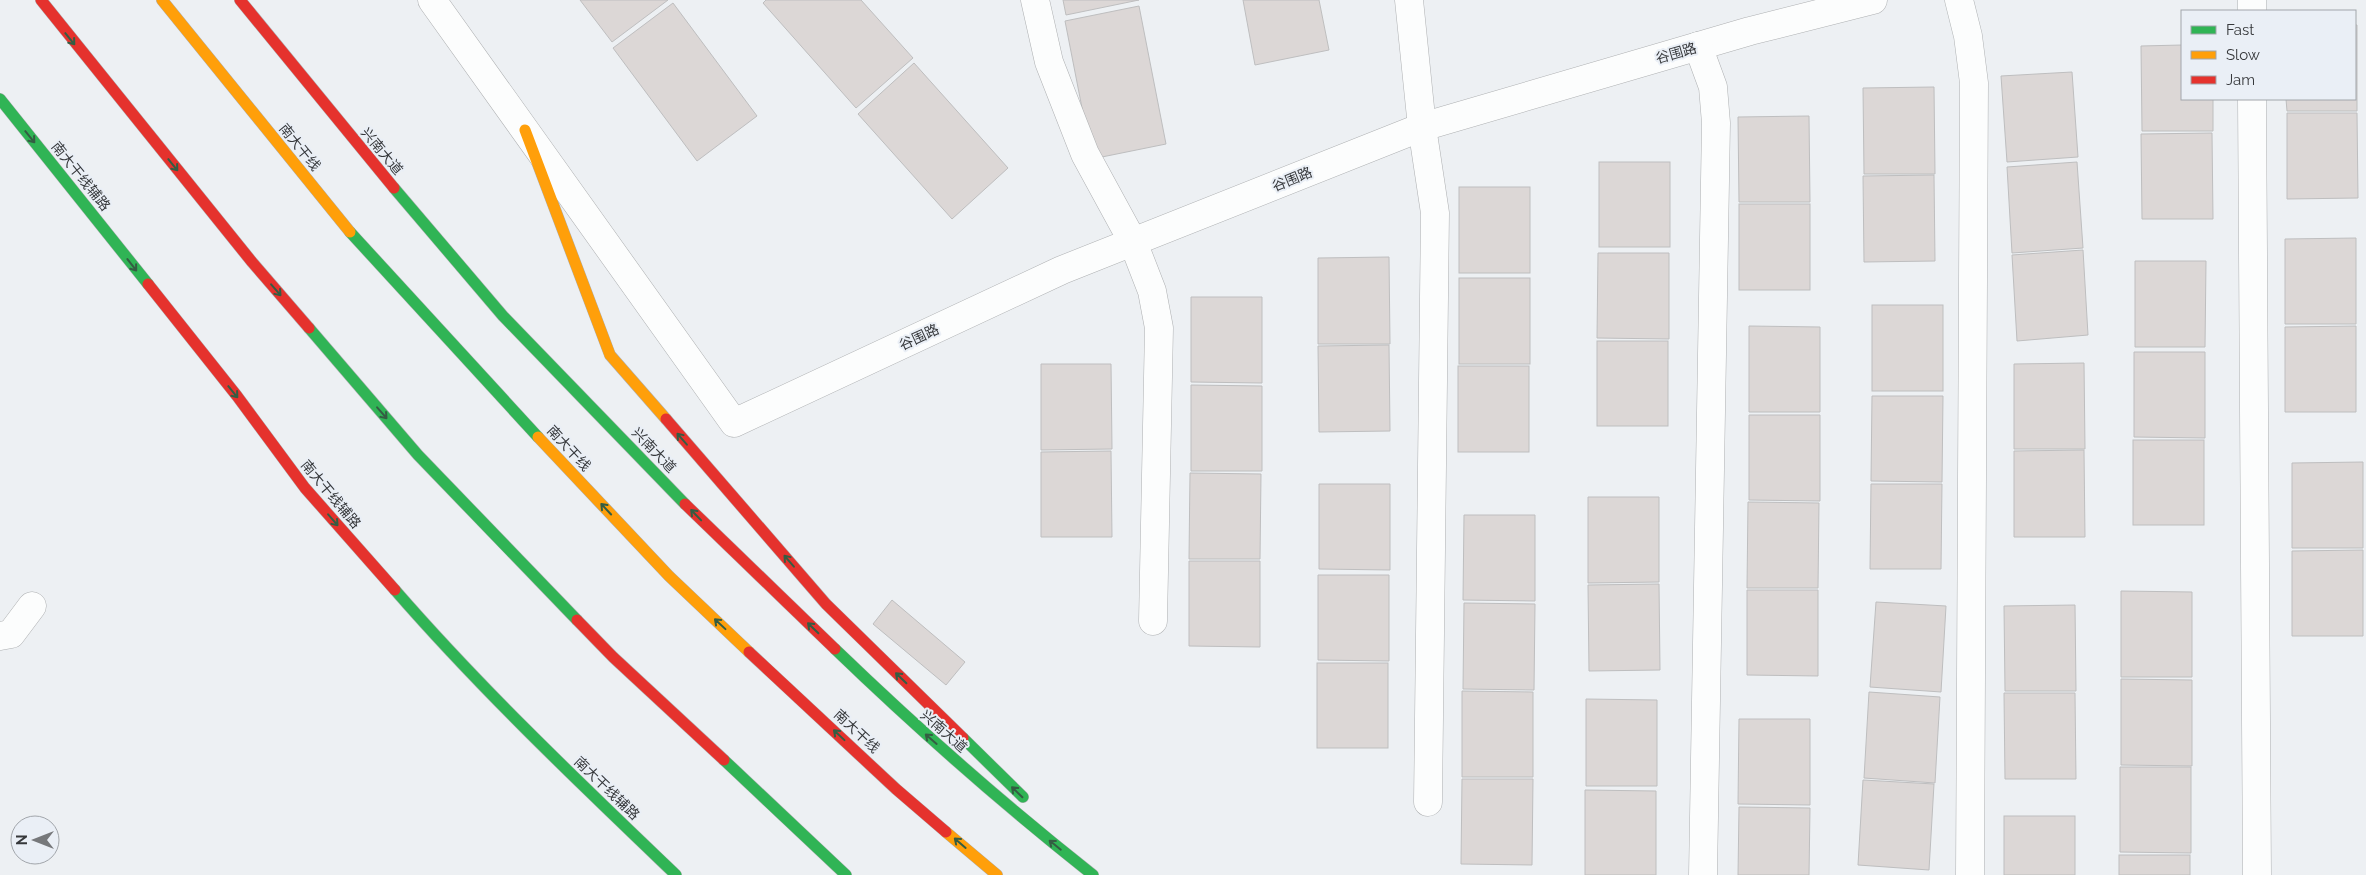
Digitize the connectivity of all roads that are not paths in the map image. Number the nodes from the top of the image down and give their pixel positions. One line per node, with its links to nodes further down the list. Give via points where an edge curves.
1 (41, 0): 22 (main road, one-way to 22, via 252,262 418,455 613,657)
2 (162, 0): 23 (main road, 南大干线, one-way to 2, via 896,789 669,576 342,223)
3 (240, 0): 24 (main road, 兴南大道, one-way to 3, via 1009,808 899,711 711,530 503,316 337,121)
4 (432, 0): 13 (street)
5 (1035, 0): 14 (street, via 1049,62 1085,154)
6 (1409, 0): 12 (street)
7 (1873, 0): 9 (street, 谷围路)
8 (1959, 0): 27 (street, via 1974,83)
9 (1698, 46): 12 (street, 谷围路); 26 (street, via 1713,87 1716,123)
10 (0, 99): 21 (main road, 南大干线辅路, one-way to 21, via 237,396 312,496 434,635)
11 (2252, 100): 28 (street)
12 (1422, 127): 14 (street, 谷围路); 18 (street, via 1435,214)
13 (525, 130): 14 (street, 谷围路, via 734,423 1062,270); 19 (main road, one-way to 13, via 826,604 610,355)
14 (1133, 242): 16 (street, via 1152,291 1159,328)
15 (32, 606): 17 (street, via 11,634)
16 (1153, 621)
17 (0, 636)
18 (1428, 802)
19 (1031, 806)
20 (1060, 833): 25 (main road)
21 (676, 875)
22 (846, 875)
23 (997, 875)
24 (1093, 875)
25 (1102, 875)
26 (1703, 875)
27 (1970, 875)
28 (2257, 875)

